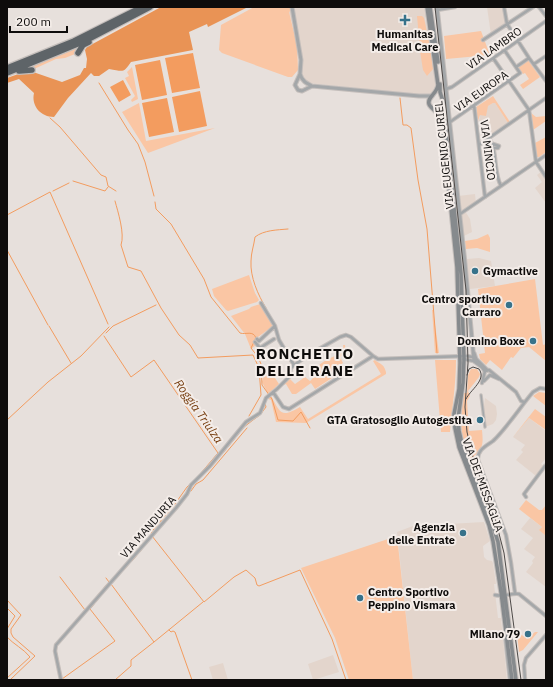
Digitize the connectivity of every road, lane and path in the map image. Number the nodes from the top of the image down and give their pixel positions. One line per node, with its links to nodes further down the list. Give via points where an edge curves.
1 (142, 7): 24 (highway, via 80,39)
2 (150, 7): 13 (highway)
3 (292, 7): 27 (street, via 300,50)
4 (429, 7): 11 (street); 38 (main road, VIA EUGENIO CURIEL, via 438,85); 40 (main road, VIA EUGENIO CURIEL)
5 (455, 7): 9 (street)
6 (504, 7): 14 (street)
7 (533, 7): 14 (street)
8 (539, 7): 10 (street)
9 (437, 8): 33 (street, VIA EUGENIO CURIEL)
10 (546, 16)
11 (428, 21)
12 (546, 22): 16 (street, VIA LAMBRO)
13 (120, 23): 18 (highway, via 83,45); 26 (highway)
14 (506, 24): 15 (street); 16 (street)
15 (483, 40)
16 (518, 41): 17 (street, VIA LAMBRO); 21 (street)
17 (504, 50): 20 (street, VIA LAMBRO); 23 (street)
18 (78, 53)
19 (546, 56): 22 (street)
20 (493, 58): 30 (street); 35 (street, VIA LAMBRO)
21 (529, 58): 22 (street); 23 (street)
22 (534, 64): 31 (street)
23 (516, 67): 30 (street, VIA EUROPA, via 520,74)
24 (7, 68)
25 (32, 70): 26 (highway)
26 (7, 74)
27 (300, 74): 28 (street); 29 (street)
28 (298, 80): 29 (street); 36 (street, via 296,89 302,91)
29 (302, 80): 32 (street)
30 (509, 81): 44 (street, VIA EUROPA); 46 (street)
31 (546, 81)
32 (306, 84): 34 (street); 36 (street)
33 (446, 85): 35 (street); 37 (street, VIA EUGENIO CURIEL)
34 (312, 86): 36 (street); 39 (street)
35 (452, 87): 37 (street, VIA LAMBRO)
36 (305, 88)
37 (446, 91): 47 (street, VIA EUGENIO CURIEL)
38 (432, 95): 39 (street); 40 (main road); 42 (main road)
39 (419, 96): 42 (street)
40 (441, 97): 43 (main road, VIA DEI MISSAGLIA)
41 (546, 98): 46 (street)
42 (428, 101): 45 (main road, VIA DEI MISSAGLIA, via 429,106)
43 (442, 105): 45 (main road); 64 (main road, VIA DEI MISSAGLIA, via 460,264)
44 (474, 106): 47 (street, VIA EUROPA); 50 (street, VIA MINCIO)
45 (434, 109): 64 (main road, VIA DEI MISSAGLIA, via 442,121 457,267)
46 (529, 110): 48 (street); 53 (street)
47 (450, 122): 57 (street, VIA EUGENIO CURIEL)
48 (489, 138): 49 (street); 50 (street)
49 (493, 144): 51 (street); 51 (street, via 499,146)
50 (480, 145): 56 (street, VIA MINCIO)
51 (494, 148): 55 (street)
52 (546, 155): 53 (street)
53 (536, 162): 54 (street); 55 (street)
54 (546, 176)
55 (501, 186): 56 (street)
56 (485, 197): 57 (street)
57 (460, 214): 65 (street, VIA EUGENIO CURIEL)
58 (261, 303): 59 (street)
59 (275, 326): 60 (street); 66 (street, via 279,340)
60 (263, 338): 62 (street); 62 (street, via 256,341 260,348)
61 (274, 339): 62 (street)
62 (266, 344)
63 (373, 356): 64 (street, via 383,359); 66 (street, VIA MANDURIA, via 350,336 341,336); 69 (street, via 289,408 283,407)
64 (462, 357): 65 (street); 80 (main road, VIA DEI MISSAGLIA, via 454,414 456,434 489,525)
65 (474, 359): 67 (street)
66 (294, 365): 69 (street, VIA MANDURIA, via 289,377)
67 (488, 373): 72 (street, via 499,379)
68 (546, 389): 71 (street, via 536,390)
69 (273, 392): 83 (street, VIA MANDURIA, via 260,413 246,422 191,485 173,512 56,646)
70 (481, 395): 75 (street)
71 (528, 398): 72 (street); 73 (street)
72 (522, 400): 73 (street); 74 (street)
73 (525, 402): 74 (street)
74 (521, 406): 78 (street, via 478,457 506,534)
75 (485, 427)
76 (545, 466): 77 (street, via 524,494)
77 (526, 497)
78 (515, 593): 80 (street); 81 (street)
79 (495, 595): 80 (street)
80 (504, 596): 84 (main road, VIA DEI MISSAGLIA); 85 (main road, VIA DEI MISSAGLIA)
81 (546, 616)
82 (546, 635): 86 (street, via 526,658)
83 (61, 680)
84 (511, 680)
85 (516, 680)
86 (525, 680)

